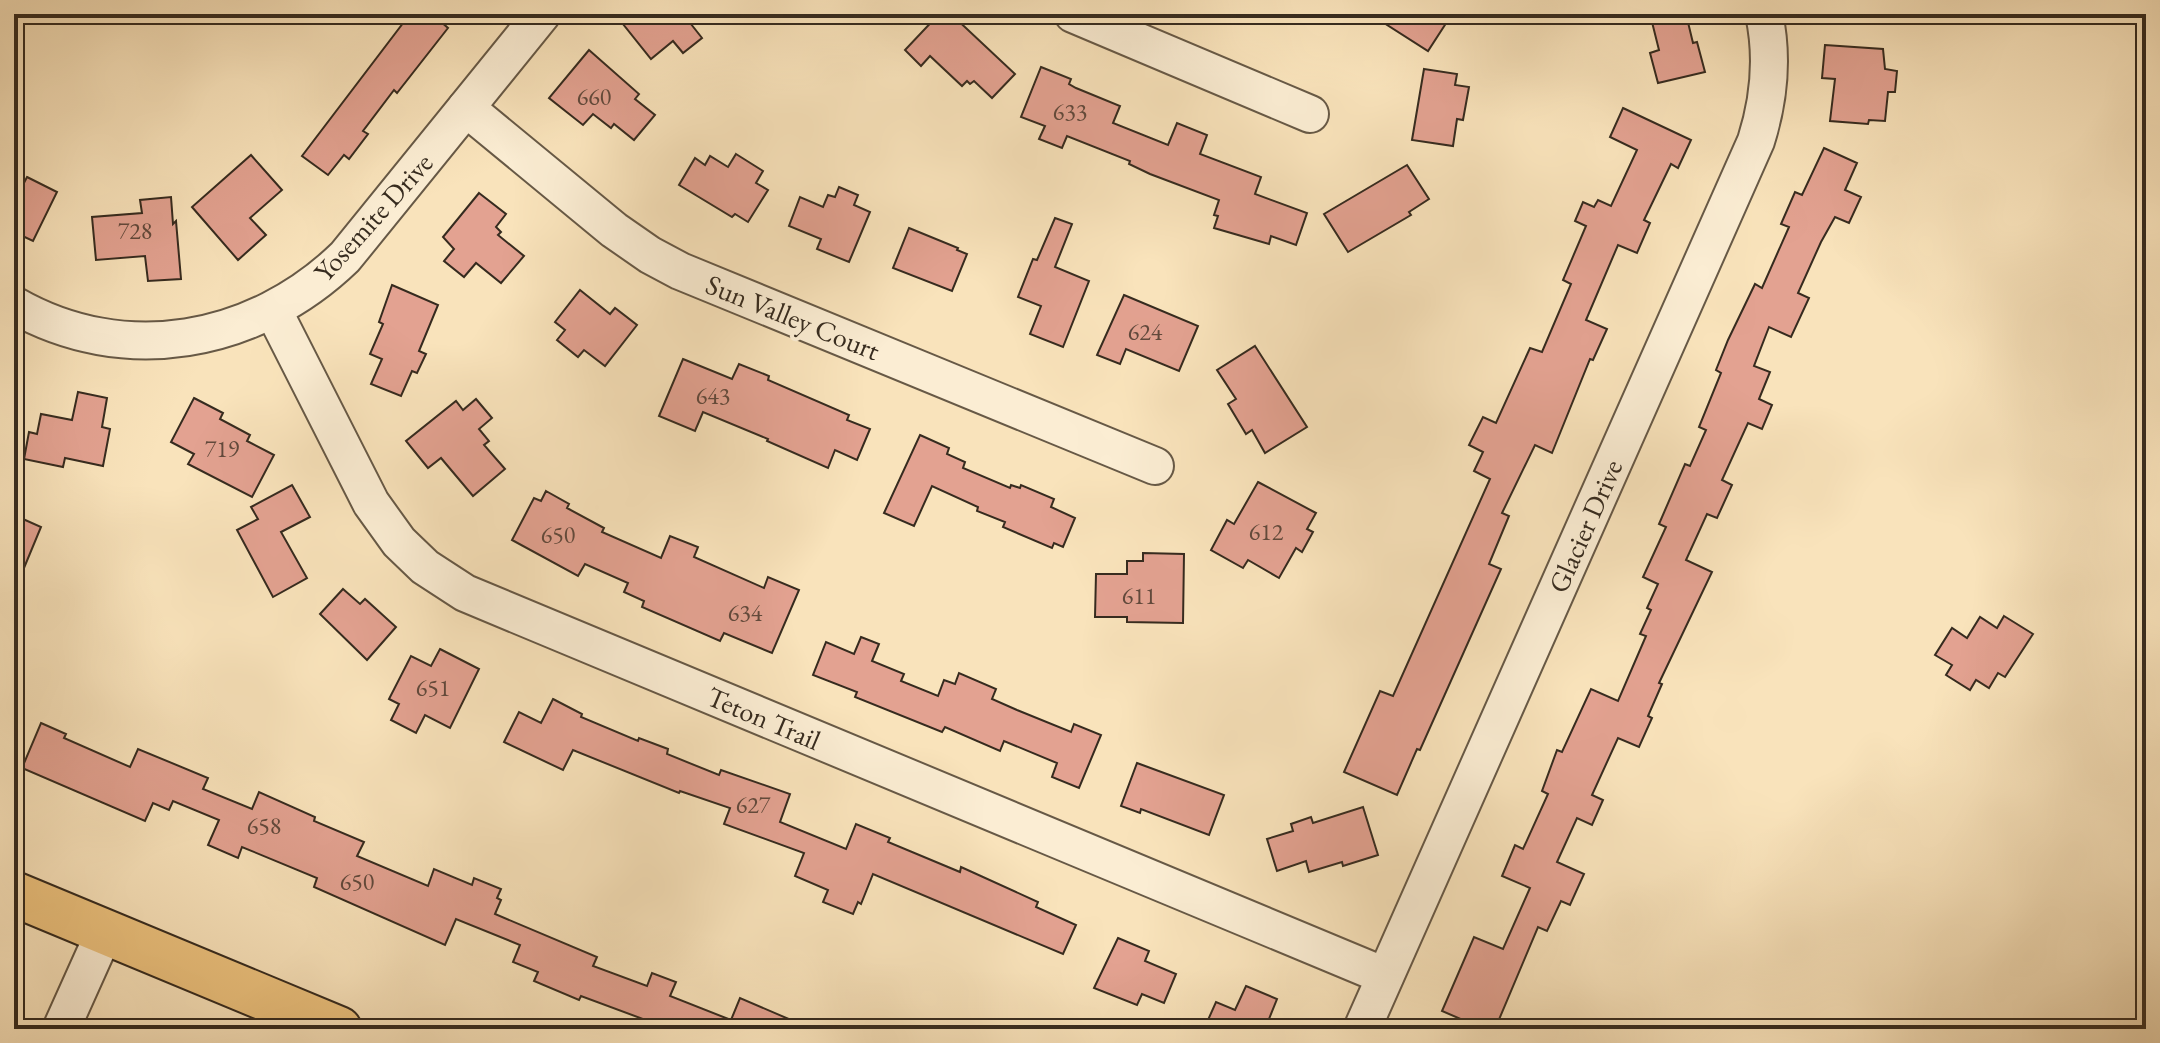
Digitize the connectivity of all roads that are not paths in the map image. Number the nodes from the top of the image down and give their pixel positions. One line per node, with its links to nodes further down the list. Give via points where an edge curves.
1 (542, 14): 4 (street, Yosemite Drive)
2 (1073, 14): 5 (street)
3 (1764, 14): 11 (street, Glacier Drive, via 1767,95 1747,165)
4 (466, 108): 7 (street, Yosemite Drive, via 345,257); 8 (street, Sun Valley Court, via 614,230 680,271)
5 (1310, 114)
6 (15, 309): 7 (street, Yosemite Drive, via 60,327 128,341 191,337)
7 (273, 310): 11 (street, Teton Trail, via 371,503 425,567 465,593)
8 (1155, 466)
9 (14, 894): 10 (main road)
10 (105, 931): 12 (street); 13 (main road)
11 (1385, 976): 14 (street, Glacier Drive)
12 (61, 1029)
13 (339, 1029)
14 (1362, 1029)

